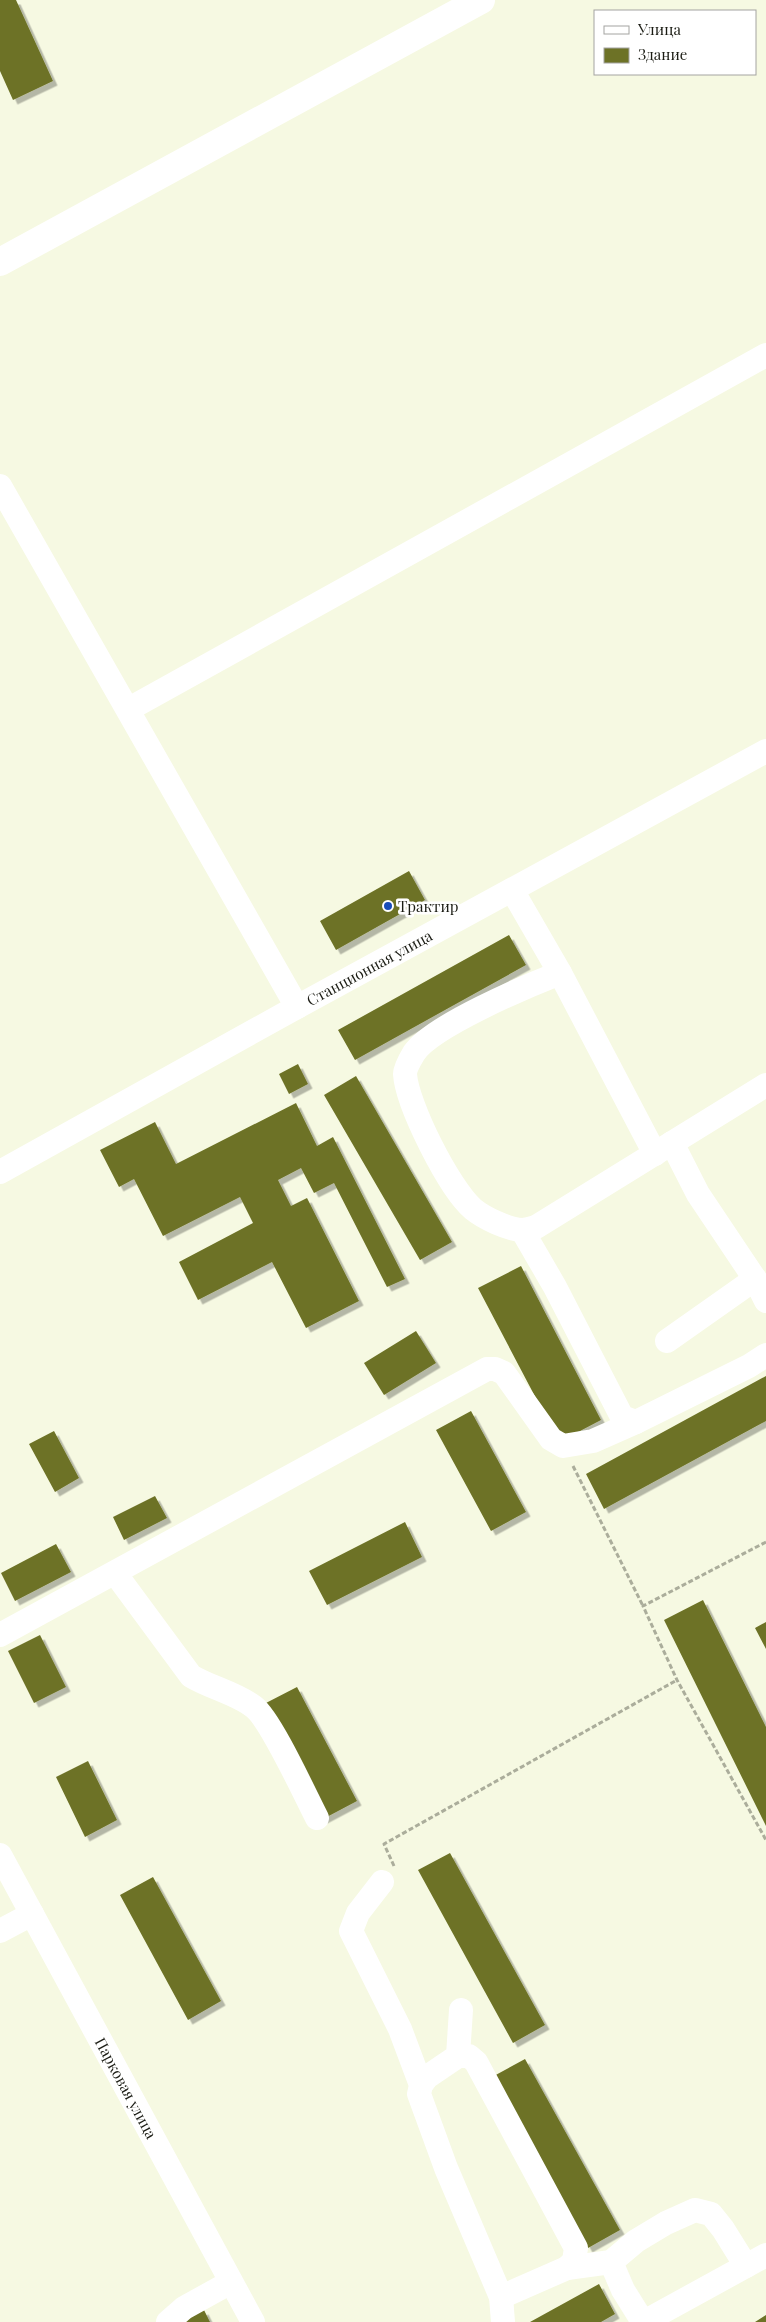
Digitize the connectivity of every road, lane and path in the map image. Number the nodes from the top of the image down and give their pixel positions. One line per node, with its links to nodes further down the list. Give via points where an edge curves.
1 (480, 0): 2 (main road)
2 (0, 262)
3 (766, 355): 5 (street)
4 (0, 486): 5 (street)
5 (129, 709): 9 (street)
6 (766, 751): 7 (street, Станционная улица)
7 (512, 890): 8 (street); 9 (street, Станционная улица)
8 (560, 973): 11 (street); 13 (street, via 508,995 432,1035 415,1052 405,1071 408,1093 459,1195 474,1210)
9 (297, 1006): 12 (street, Станционная улица)
10 (766, 1085): 11 (street)
11 (663, 1148): 13 (street, via 536,1227); 14 (street)
12 (0, 1172)
13 (522, 1230): 18 (street, via 556,1287 622,1417)
14 (755, 1279): 15 (street); 16 (street)
15 (766, 1301)
16 (667, 1341)
17 (766, 1355): 18 (street)
18 (636, 1422): 19 (street, via 593,1441)
19 (563, 1446): 21 (street, via 551,1439 504,1373 487,1369); 22 (path)
20 (766, 1542): 22 (path)
21 (115, 1573): 23 (street); 25 (street, via 191,1676 256,1708 268,1724)
22 (644, 1606): 24 (path)
23 (0, 1635)
24 (677, 1680): 26 (path); 28 (path, via 384,1844 398,1874)
25 (317, 1818)
26 (766, 1840)
27 (0, 1855): 29 (street, Парковая улица)
28 (382, 1882): 33 (street, via 358,1913 351,1931 400,2028)
29 (32, 1914): 30 (street); 37 (street, Парковая улица)
30 (0, 1930)
31 (461, 2010): 32 (street)
32 (458, 2056): 33 (street, via 427,2076); 36 (street, via 469,2056 476,2062 576,2248 574,2261)
33 (421, 2085): 38 (street, via 419,2094 446,2168)
34 (756, 2261): 35 (street, via 711,2214 695,2210 636,2241); 42 (street)
35 (611, 2262): 36 (street); 42 (street, via 623,2290)
36 (567, 2268): 38 (street)
37 (231, 2282): 39 (street, via 184,2308); 40 (street, Парковая улица)
38 (501, 2297): 41 (street)
39 (168, 2322)
40 (253, 2322)
41 (503, 2322)
42 (644, 2322)

